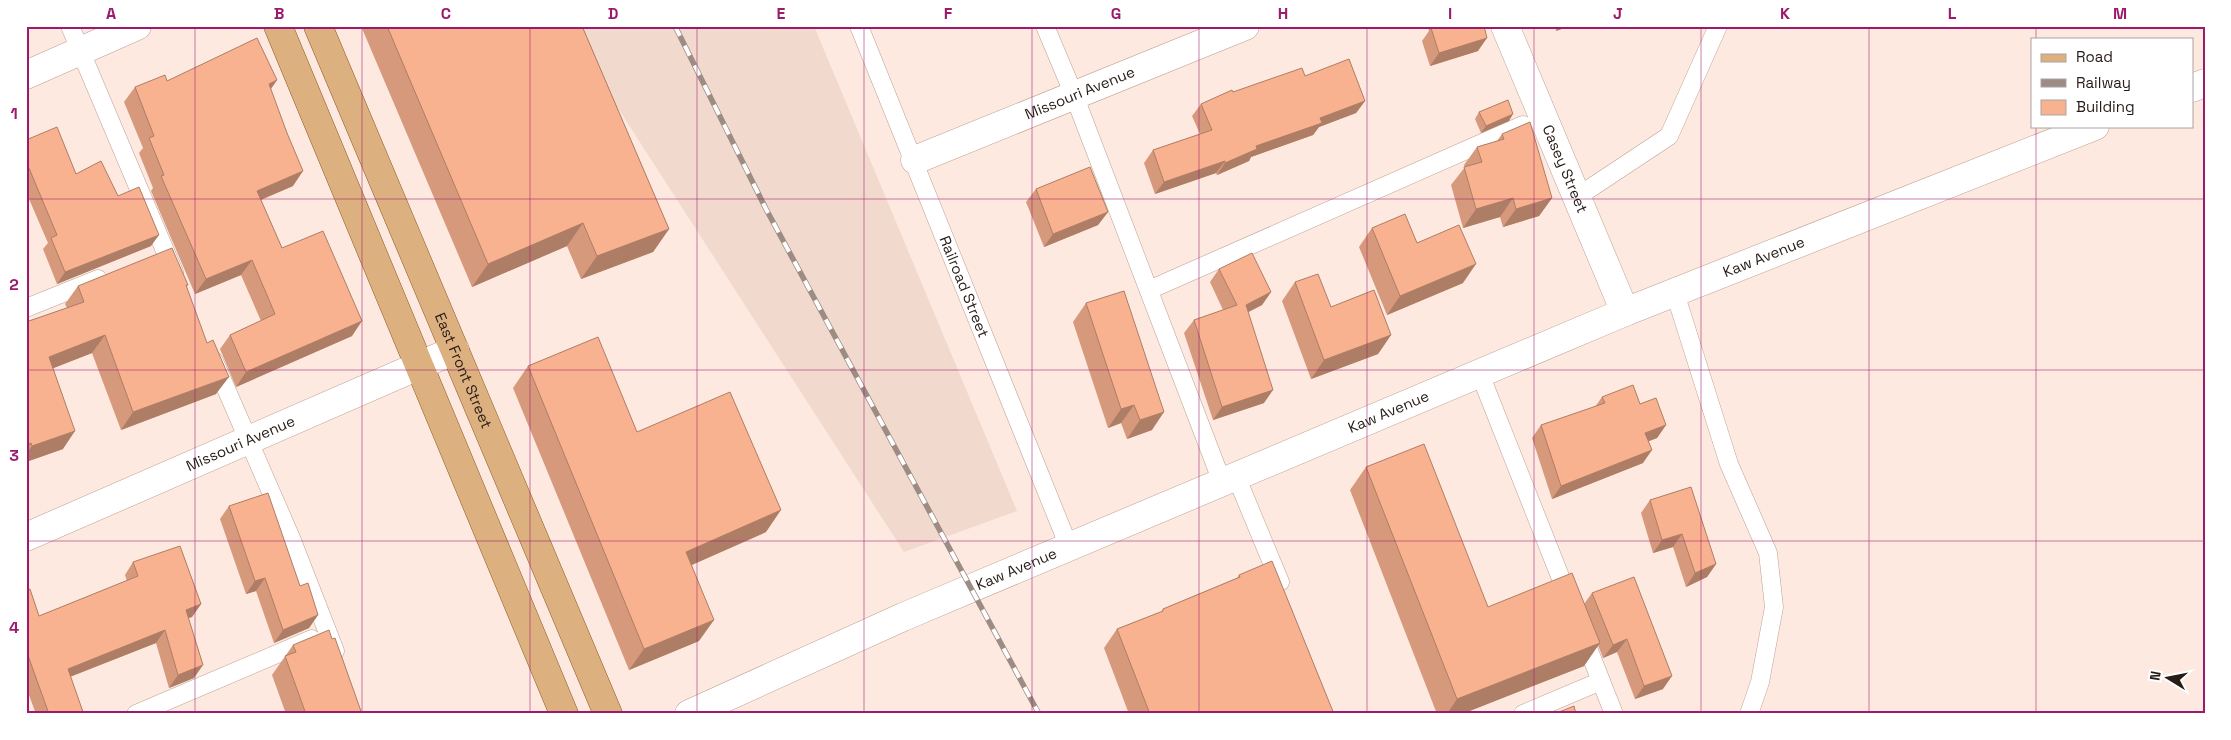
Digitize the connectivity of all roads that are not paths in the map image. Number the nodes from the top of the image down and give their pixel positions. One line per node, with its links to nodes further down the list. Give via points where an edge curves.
1 (70, 26): 10 (lane)
2 (137, 26): 10 (street)
3 (278, 26): 27 (main road)
4 (318, 26): 26 (main road, East Front Street)
5 (859, 26): 15 (lane, Railroad Street)
6 (1045, 26): 12 (lane)
7 (1245, 26): 12 (street, Missouri Avenue)
8 (1505, 26): 13 (street, Casey Street)
9 (1718, 26): 16 (lane, via 1669,136)
10 (80, 51): 11 (street); 17 (lane)
11 (26, 75)
12 (1074, 95): 15 (street, Missouri Avenue); 21 (lane)
13 (1543, 116): 16 (street, Casey Street); 21 (lane)
14 (2090, 128): 22 (street, Kaw Avenue)
15 (915, 160): 32 (lane, Railroad Street)
16 (1577, 197): 24 (street, Casey Street)
17 (165, 252): 18 (lane); 20 (lane)
18 (146, 259)
19 (109, 274): 23 (lane)
20 (181, 288)
21 (1148, 290): 30 (lane)
22 (1675, 292): 24 (street, Kaw Avenue); 43 (lane, via 1728,464 1768,553 1774,607 1760,682)
23 (26, 308)
24 (1625, 312): 28 (street, Kaw Avenue)
25 (205, 342): 29 (lane)
26 (455, 350): 27 (street, Missouri Avenue); 39 (main road, East Front Street)
27 (420, 366): 29 (street, Missouri Avenue); 38 (main road)
28 (1480, 374): 30 (street, Kaw Avenue); 36 (lane)
29 (250, 440): 31 (street, Missouri Avenue); 34 (lane)
30 (1229, 479): 32 (street, Kaw Avenue); 33 (lane)
31 (26, 537)
32 (1069, 547): 40 (street, Kaw Avenue, via 903,617)
33 (1285, 595)
34 (327, 632): 35 (lane); 37 (lane)
35 (343, 668)
36 (1601, 682): 41 (lane); 42 (lane)
37 (136, 714)
38 (564, 714)
39 (608, 714)
40 (689, 714)
41 (1523, 714)
42 (1614, 714)
43 (1749, 714)

